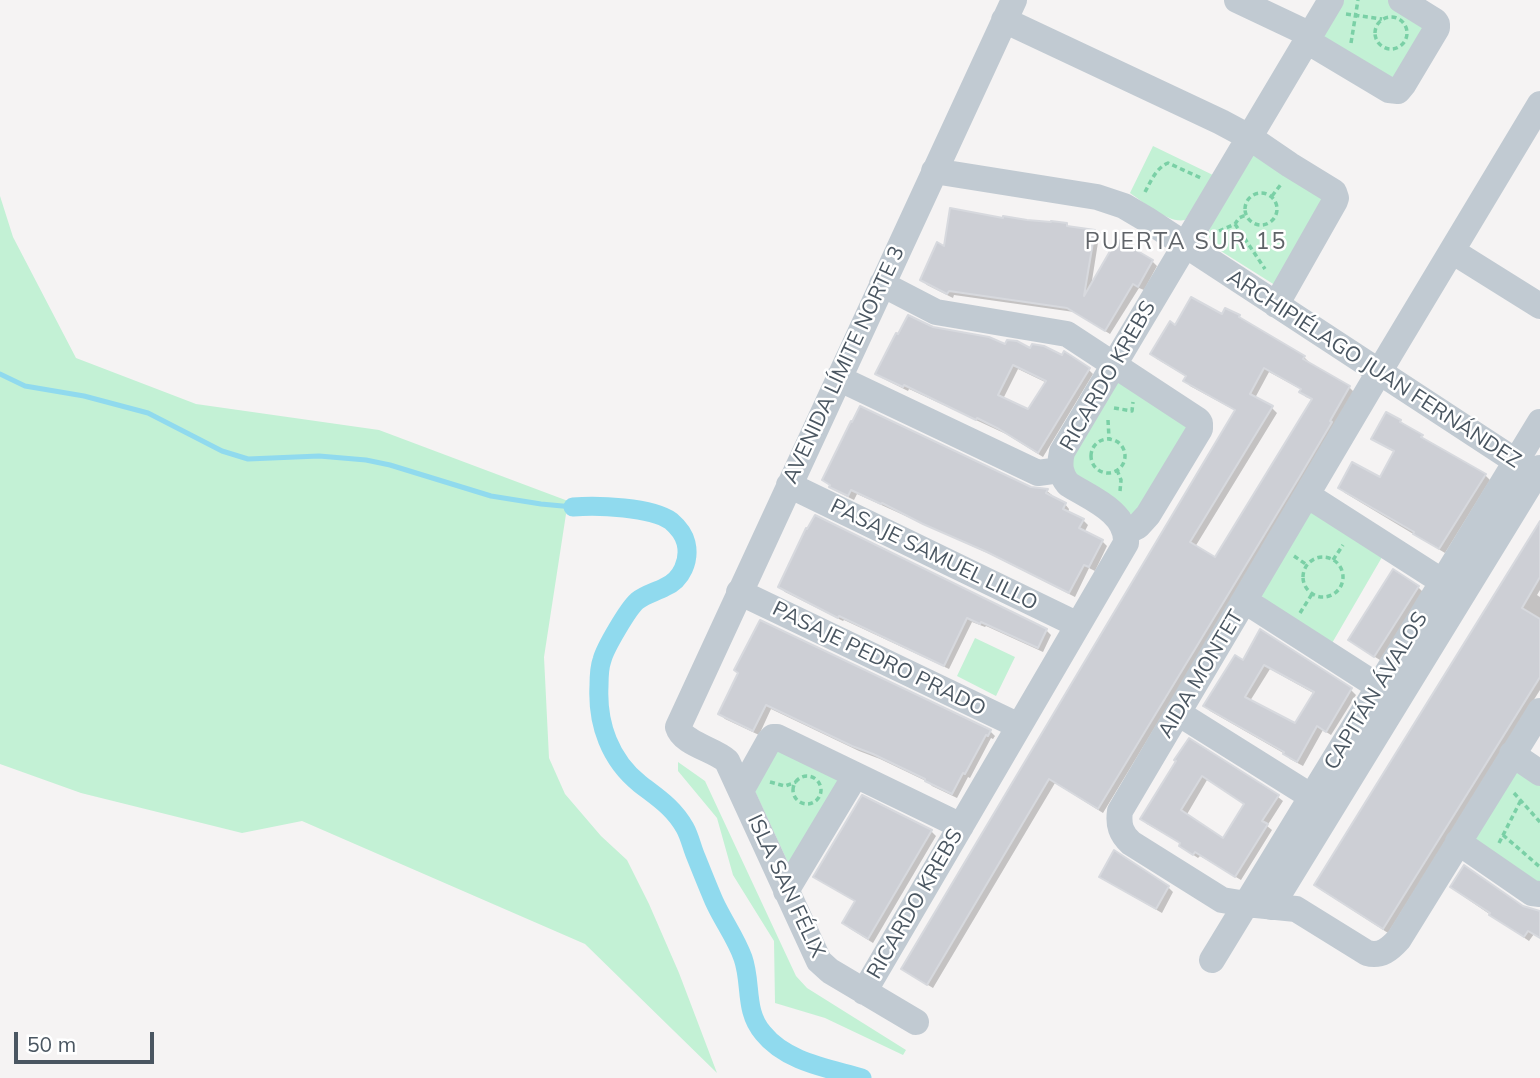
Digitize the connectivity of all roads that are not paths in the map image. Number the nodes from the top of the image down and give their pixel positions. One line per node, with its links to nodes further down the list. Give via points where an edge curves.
1 (1237, 0): 5 (street)
2 (1401, 0): 5 (street, via 1437,28 1398,91)
3 (1328, 5): 5 (street, RICARDO KREBS)
4 (1009, 10): 7 (street); 9 (street, AVENIDA LÍMITE NORTE 3)
5 (1309, 38): 7 (street, RICARDO KREBS)
6 (1540, 104): 8 (street, AIDA MONTET)
7 (1249, 138): 10 (street, RICARDO KREBS); 13 (street, via 1335,195)
8 (1529, 147): 11 (street, AIDA MONTET)
9 (934, 171): 10 (street, ARCHIPIÉLAGO JUAN FERNÁNDEZ, via 1110,200); 12 (street, AVENIDA LÍMITE NORTE 3)
10 (1185, 244): 13 (street, ARCHIPIÉLAGO JUAN FERNÁNDEZ); 15 (street, RICARDO KREBS)
11 (1452, 251): 14 (street); 16 (street, AIDA MONTET)
12 (882, 284): 15 (street, via 936,312 1067,334); 17 (street, AVENIDA LÍMITE NORTE 3)
13 (1276, 305): 16 (street, ARCHIPIÉLAGO JUAN FERNÁNDEZ)
14 (1540, 306)
15 (1114, 364): 19 (street, RICARDO KREBS, via 1062,452); 23 (street, via 1200,423 1148,515)
16 (1380, 371): 20 (street, ARCHIPIÉLAGO JUAN FERNÁNDEZ); 22 (street, AIDA MONTET)
17 (838, 378): 19 (street, via 1038,473); 21 (street, AVENIDA LÍMITE NORTE 3)
18 (1540, 422): 20 (street, CAPITÁN ÁVALOS)
19 (1060, 470): 23 (street, RICARDO KREBS, via 1068,484 1114,513)
20 (1533, 470): 24 (street, CAPITÁN ÁVALOS); 42 (street, CAPITÁN ÁVALOS)
21 (789, 485): 25 (street, AVENIDA LÍMITE NORTE 3); 27 (street, PASAJE SAMUEL LILLO)
22 (1307, 495): 24 (street); 26 (street, AIDA MONTET)
23 (1126, 532): 27 (street, RICARDO KREBS, via 1124,547)
24 (1443, 582): 28 (street, CAPITÁN ÁVALOS)
25 (739, 592): 31 (street, PASAJE PEDRO PRADO); 32 (street, AVENIDA LÍMITE NORTE 3)
26 (1245, 601): 28 (street); 30 (street, AIDA MONTET)
27 (1078, 625): 31 (street, RICARDO KREBS)
28 (1379, 687): 37 (street, CAPITÁN ÁVALOS)
29 (1540, 711): 33 (street)
30 (1178, 713): 37 (street); 42 (street, AIDA MONTET, via 1120,811 1121,832 1131,843 1222,900)
31 (1019, 726): 38 (street, RICARDO KREBS)
32 (678, 731): 36 (street, ISLA SAN FÉLIX, via 727,761)
33 (1505, 765): 34 (street); 39 (street)
34 (1540, 773)
35 (855, 776): 36 (street, via 773,737); 38 (street); 40 (street)
36 (746, 784): 40 (street, ISLA SAN FÉLIX)
37 (1312, 796): 42 (street, CAPITÁN ÁVALOS)
38 (961, 826): 44 (street, RICARDO KREBS)
39 (1458, 842): 41 (street); 42 (street, via 1399,939 1380,954 1367,953 1296,909)
40 (786, 891): 44 (street, ISLA SAN FÉLIX, via 819,961)
41 (1540, 894)
42 (1258, 906): 43 (street, CAPITÁN ÁVALOS)
43 (1212, 960)
44 (864, 992): 45 (street, ISLA SAN FÉLIX)
45 (916, 1022)

